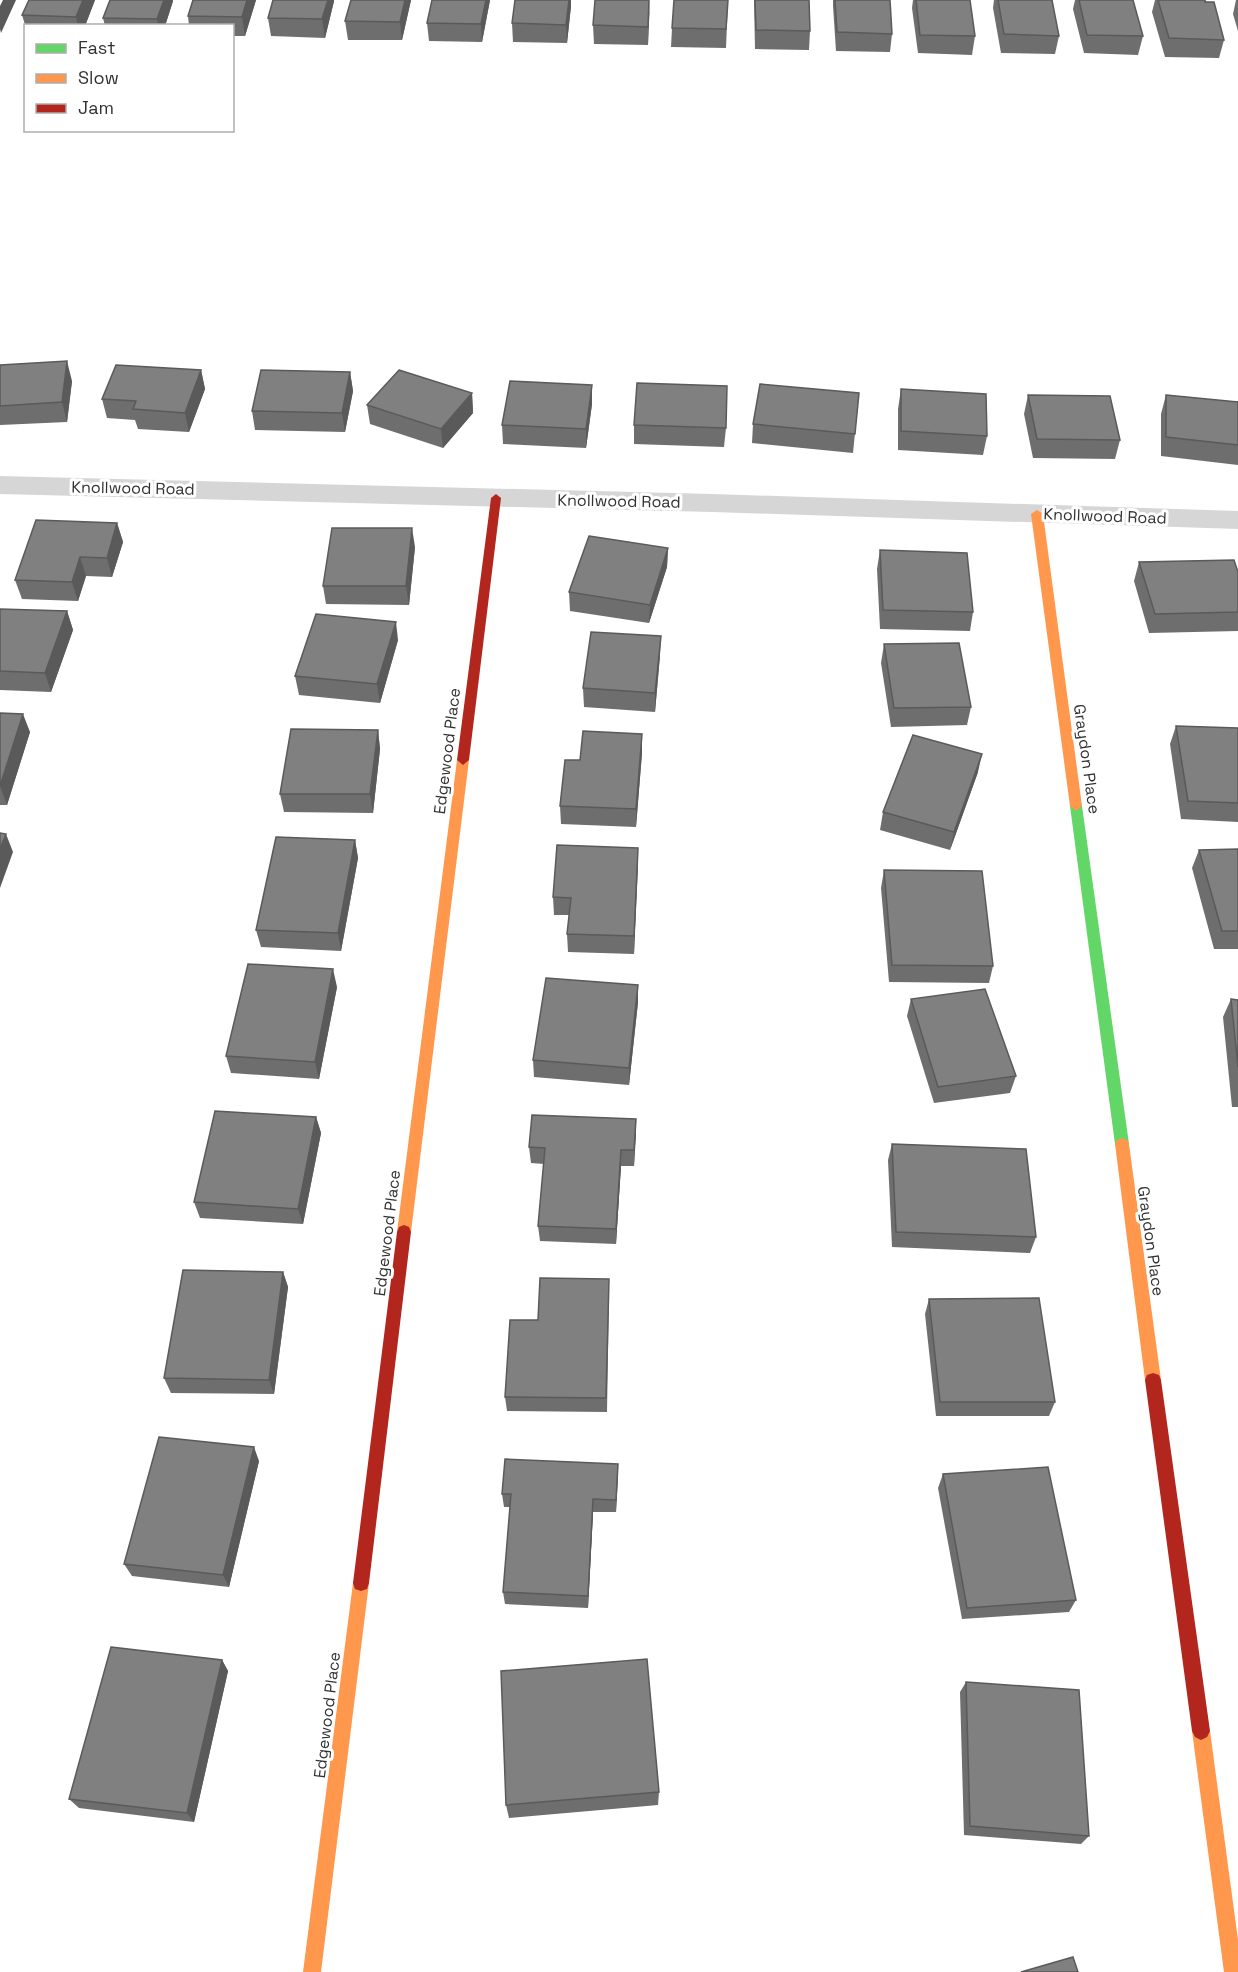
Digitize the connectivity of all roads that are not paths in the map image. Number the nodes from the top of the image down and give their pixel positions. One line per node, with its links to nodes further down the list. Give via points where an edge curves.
1 (0, 485): 2 (street, Knollwood Road)
2 (496, 498): 3 (street, Knollwood Road); 5 (street, Edgewood Place)
3 (1037, 514): 4 (street, Knollwood Road); 6 (street, Graydon Place)
4 (1238, 520)
5 (312, 1972)
6 (1233, 1972)

